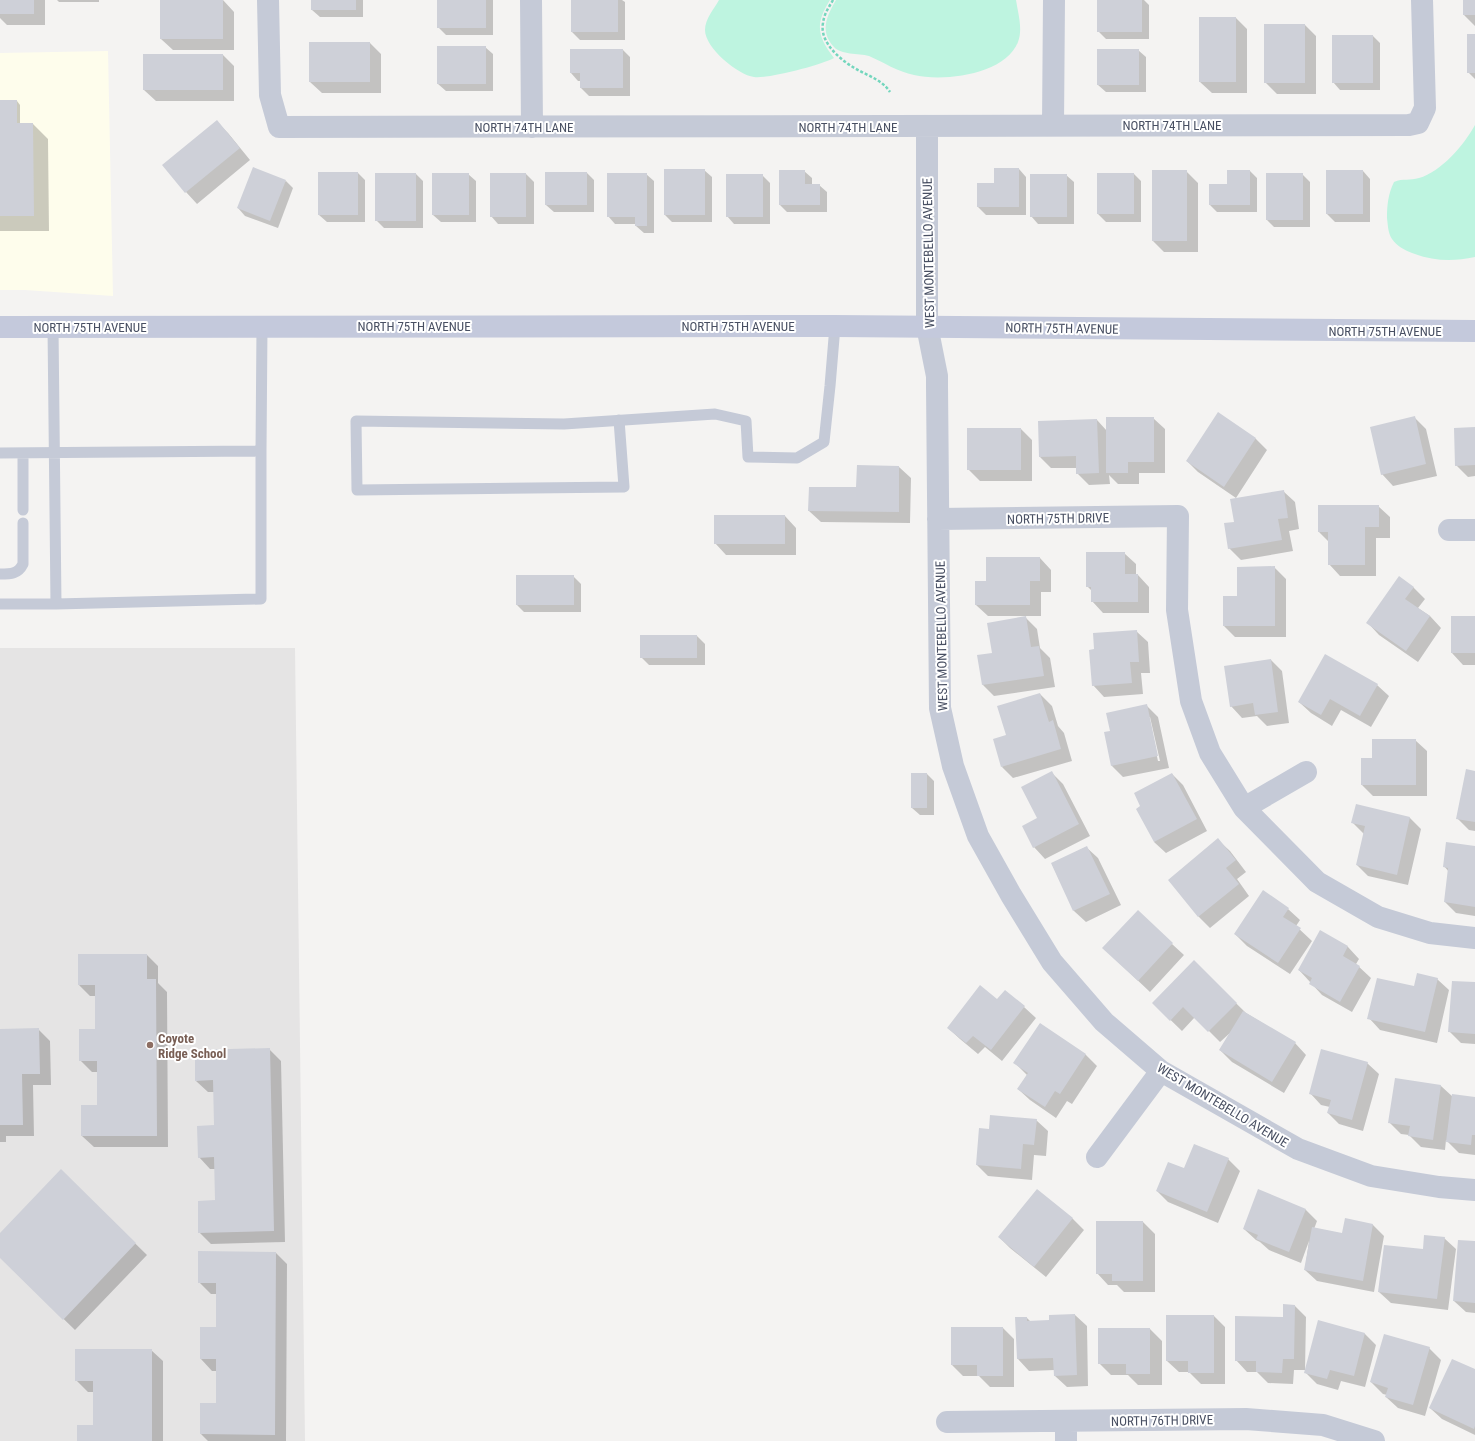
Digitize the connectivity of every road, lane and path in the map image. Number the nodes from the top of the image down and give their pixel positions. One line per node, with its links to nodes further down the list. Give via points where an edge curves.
1 (268, 0): 8 (street, NORTH 74TH LANE, via 270,95 278,127)
2 (531, 0): 8 (street)
3 (833, 0): 6 (path, via 822,25 830,47 843,62 880,81)
4 (1054, 0): 7 (street)
5 (1422, 0): 7 (street, NORTH 74TH LANE, via 1425,108 1418,123 1408,126)
6 (890, 92)
7 (1053, 126): 9 (street, NORTH 74TH LANE)
8 (532, 127): 9 (street, NORTH 74TH LANE)
9 (927, 127): 12 (street, WEST MONTEBELLO AVENUE)
10 (262, 326): 11 (main road, NORTH 75TH AVENUE); 14 (main road, NORTH 75TH AVENUE); 17 (lane)
11 (835, 326): 12 (main road, NORTH 75TH AVENUE); 16 (lane, via 824,442 797,458 748,457 746,421 715,414)
12 (928, 326): 15 (main road, NORTH 75TH AVENUE); 22 (street, WEST MONTEBELLO AVENUE, via 937,376)
13 (0, 327): 14 (main road, NORTH 75TH AVENUE)
14 (53, 327): 18 (lane)
15 (1475, 331)
16 (619, 420): 16 (lane, via 564,424 356,421 357,490 624,487)
17 (261, 451): 18 (lane); 28 (lane, via 261,599)
18 (54, 452): 20 (lane); 28 (lane)
19 (0, 453): 20 (lane)
20 (23, 453): 21 (lane)
21 (23, 510)
22 (938, 519): 30 (street, NORTH 75TH DRIVE, via 1178,516 1177,610 1192,701 1210,753); 32 (street, WEST MONTEBELLO AVENUE, via 940,708 953,766 978,836 1052,962 1104,1022)
23 (23, 523): 26 (lane, via 21,569 14,574)
24 (1449, 530): 25 (street)
25 (1475, 530)
26 (0, 574)
27 (0, 604): 28 (lane)
28 (56, 604)
29 (1306, 772): 30 (street)
30 (1244, 808): 31 (street, via 1317,882 1378,917 1430,933)
31 (1475, 938)
32 (1161, 1071): 33 (street); 34 (street, WEST MONTEBELLO AVENUE, via 1298,1150 1371,1176)
33 (1097, 1156)
34 (1475, 1190)
35 (947, 1422): 36 (street, NORTH 76TH DRIVE)
36 (1066, 1431): 37 (street, NORTH 76TH DRIVE, via 1246,1419)
37 (1323, 1433): 38 (street, NORTH 76TH DRIVE)
38 (1374, 1441)

